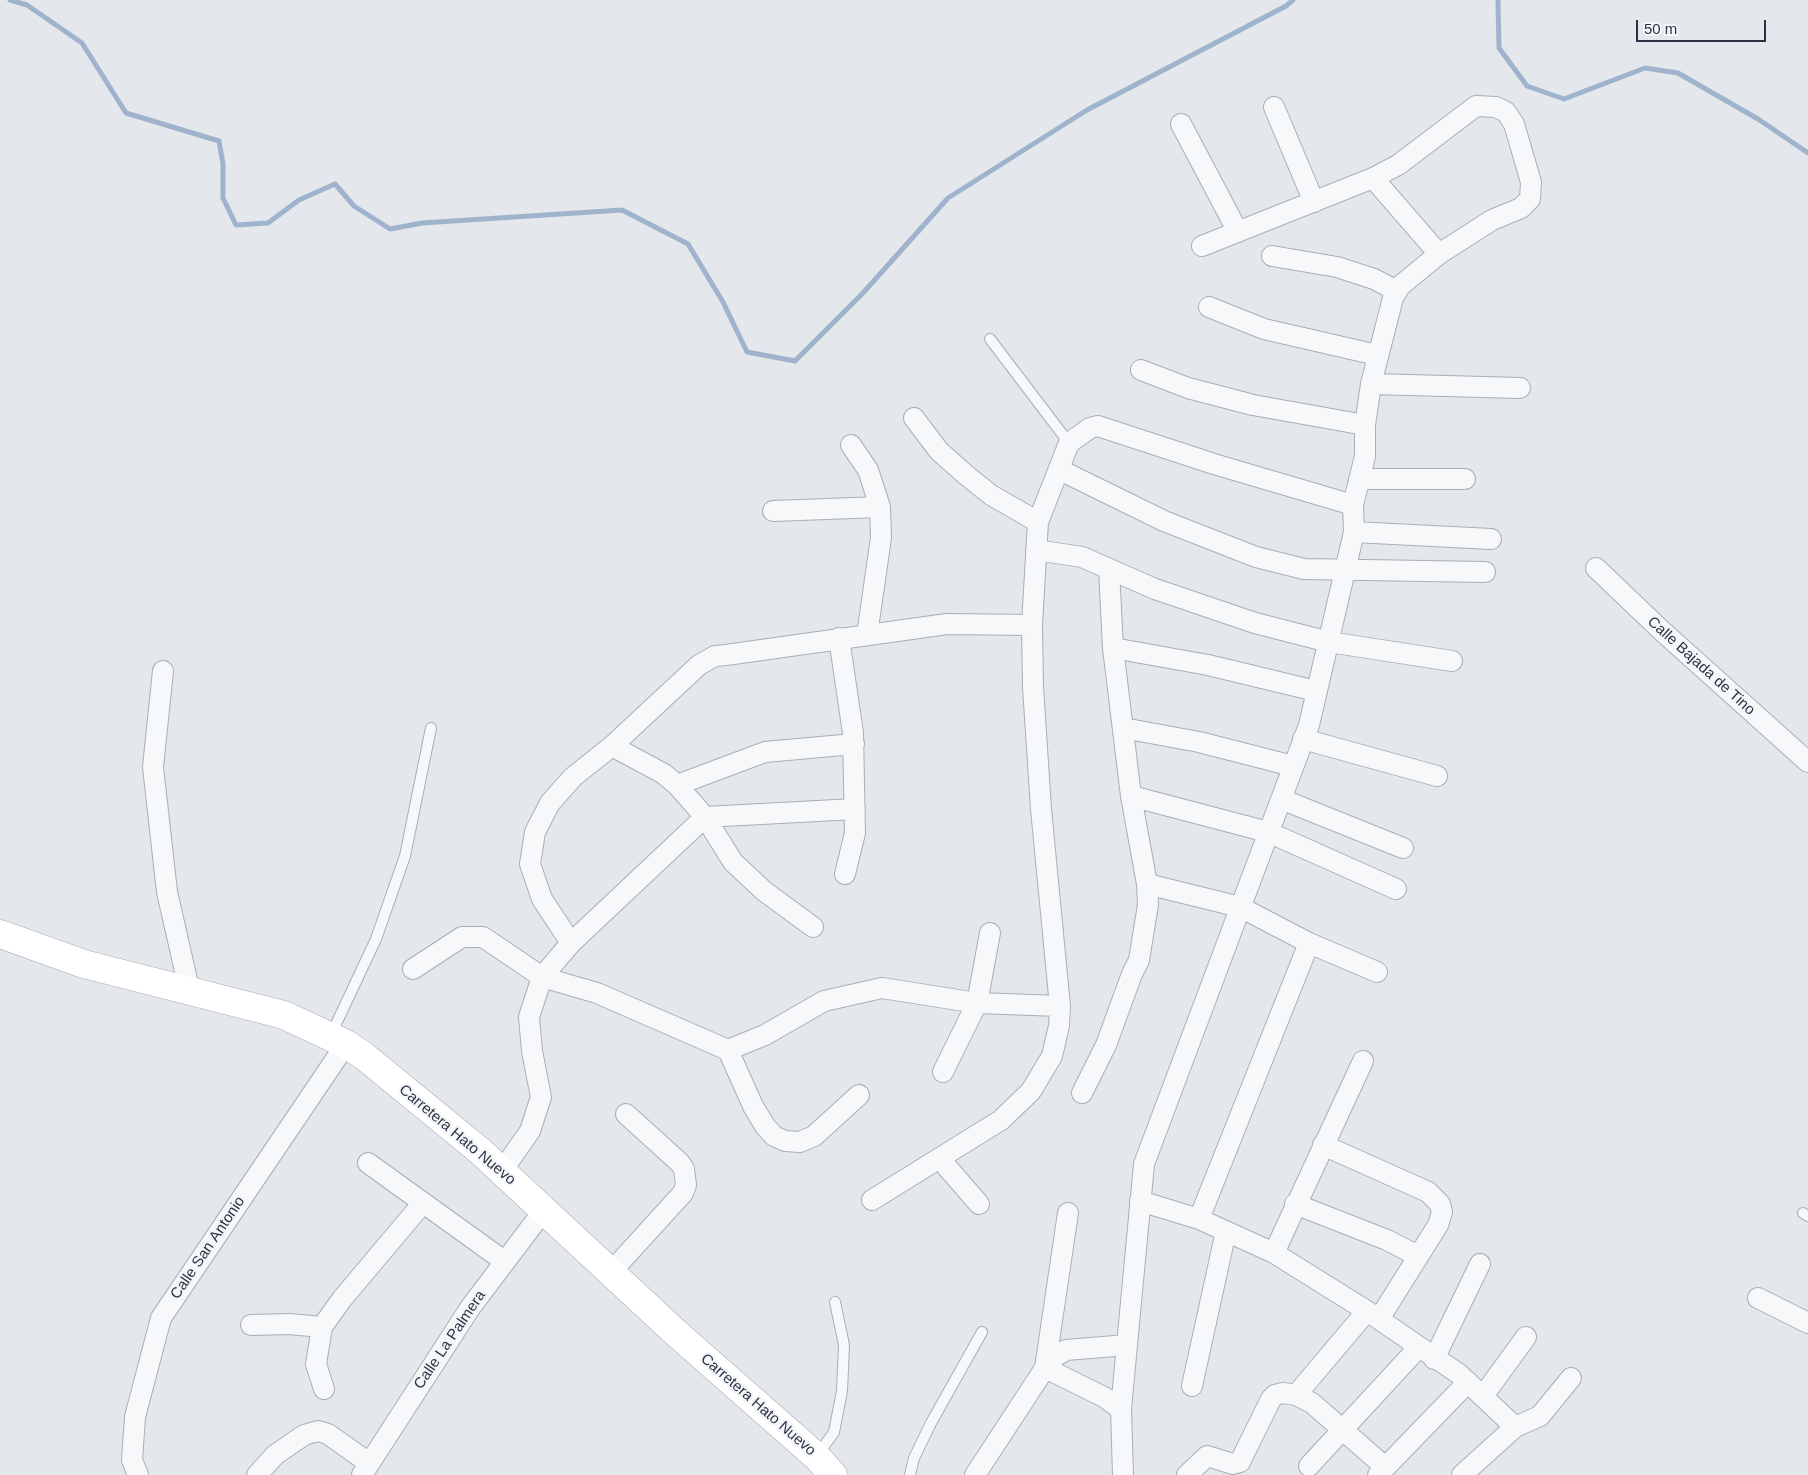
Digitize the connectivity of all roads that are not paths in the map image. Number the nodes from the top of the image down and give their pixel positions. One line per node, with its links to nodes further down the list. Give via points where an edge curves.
1 (1274, 107): 4 (street)
2 (1181, 124): 5 (street)
3 (1374, 178): 4 (street); 7 (street); 7 (street, via 1398,165 1476,106 1496,107 1506,112 1514,124 1531,182 1530,199 1521,208 1492,220)
4 (1314, 202): 5 (street)
5 (1238, 232): 6 (street)
6 (1202, 246)
7 (1439, 254): 9 (street)
8 (1272, 256): 9 (street, via 1337,267 1374,279)
9 (1397, 291): 12 (street)
10 (1209, 307): 12 (street, via 1264,329)
11 (990, 339): 18 (lane)
12 (1377, 355): 14 (street)
13 (1141, 370): 17 (street, via 1188,388 1252,405)
14 (1371, 384): 15 (street); 17 (street)
15 (1520, 388)
16 (914, 418): 26 (street, via 938,451 966,475 991,495)
17 (1365, 425): 21 (street, via 1365,456)
18 (1069, 443): 20 (street); 23 (street, via 1098,426)
19 (851, 445): 24 (street, via 868,470)
20 (1060, 470): 26 (street); 30 (street, via 1164,521 1256,557 1304,569)
21 (1360, 479): 22 (street); 23 (street)
22 (1465, 479)
23 (1353, 505): 27 (street)
24 (880, 507): 25 (street); 35 (street, via 881,538)
25 (773, 511)
26 (1038, 522): 29 (street)
27 (1354, 532): 28 (street); 30 (street)
28 (1491, 539)
29 (1036, 550): 32 (street, via 1082,557); 34 (street)
30 (1344, 568): 33 (street); 37 (street)
31 (1596, 568): 47 (street, Calle Bajada de Tino, via 1662,632)
32 (1109, 570): 37 (street, via 1155,590 1255,623); 38 (street)
33 (1485, 572)
34 (1032, 625): 35 (street, via 947,624); 71 (street, via 1041,809)
35 (867, 635): 36 (street)
36 (839, 638): 45 (street); 46 (street, via 715,656 699,665)
37 (1329, 642): 39 (street); 41 (street)
38 (1113, 648): 41 (street, via 1208,665); 43 (street)
39 (1452, 661)
40 (163, 671): 69 (street, via 153,767 167,892)
41 (1316, 691): 44 (street)
42 (431, 728): 72 (lane, via 405,856)
43 (1123, 728): 48 (street, via 1199,742); 51 (street)
44 (1303, 739): 48 (street); 49 (street)
45 (854, 744): 50 (street, via 765,752); 53 (street)
46 (612, 746): 50 (street, via 664,774); 64 (street, via 573,777 550,804 535,832 530,864 542,899)
47 (1808, 762)
48 (1293, 766): 52 (street)
49 (1437, 776)
50 (677, 785): 54 (street)
51 (1131, 796): 55 (street); 58 (street)
52 (1281, 799): 55 (street); 56 (street)
53 (855, 809): 54 (street); 57 (street, via 855,833)
54 (705, 817): 61 (street, via 733,862 764,891); 64 (street)
55 (1268, 832): 59 (street); 60 (street)
56 (1403, 848)
57 (845, 874)
58 (1147, 884): 60 (street); 76 (street, via 1148,905 1139,960 1106,1045)
59 (1396, 889)
60 (1240, 907): 65 (street); 84 (street, via 1144,1164)
61 (813, 927)
62 (990, 933): 70 (street)
63 (0, 934): 69 (main road, Carretera Hato Nuevo, via 84,964)
64 (571, 943): 68 (street)
65 (1309, 943): 67 (street); 90 (street)
66 (413, 969): 68 (street, via 462,937 482,936)
67 (1377, 972)
68 (542, 977): 73 (street, via 597,993); 82 (street, via 529,1017 542,1097 530,1131)
69 (190, 993): 72 (main road, Carretera Hato Nuevo, via 284,1015)
70 (977, 1003): 71 (street); 73 (street, via 882,988 824,1000 765,1035); 75 (street)
71 (1060, 1006): 80 (street, via 1052,1056 1031,1091 1001,1120)
72 (338, 1040): 82 (main road, Carretera Hato Nuevo, via 364,1056); 121 (street, Calle San Antonio, via 161,1318 135,1417 132,1460)
73 (728, 1050): 77 (street, via 765,1126 774,1136 785,1141 800,1142 814,1136)
74 (1363, 1061): 79 (street)
75 (943, 1072)
76 (1082, 1093)
77 (859, 1095)
78 (626, 1114): 96 (street, via 680,1163 686,1185 683,1193)
79 (1323, 1145): 87 (street); 93 (street, via 1435,1198 1440,1204 1442,1217)
80 (940, 1159): 83 (street); 86 (street)
81 (368, 1163): 85 (street)
82 (502, 1172): 88 (main road, Carretera Hato Nuevo)
83 (872, 1200)
84 (1140, 1201): 90 (street); 105 (street)
85 (422, 1204): 94 (street); 102 (street)
86 (979, 1204)
87 (1295, 1204): 92 (street); 93 (street, via 1387,1240)
88 (544, 1210): 94 (street, Calle La Palmera); 96 (main road, Carretera Hato Nuevo)
89 (1068, 1214): 107 (street)
90 (1199, 1219): 91 (street)
91 (1226, 1231): 92 (street); 110 (street)
92 (1274, 1253): 99 (street)
93 (1418, 1256): 99 (street)
94 (504, 1261): 119 (street, Calle La Palmera)
95 (1480, 1264): 106 (street)
96 (611, 1272): 117 (main road, Carretera Hato Nuevo)
97 (1758, 1298): 100 (street)
98 (835, 1302): 117 (lane, via 844,1345 842,1391)
99 (1373, 1315): 106 (street); 112 (street)
100 (1808, 1323)
101 (251, 1325): 102 (street)
102 (322, 1327): 111 (street, via 316,1364)
103 (982, 1332): 123 (lane, via 931,1423 914,1458)
104 (1526, 1338): 113 (street)
105 (1127, 1345): 107 (street, via 1066,1350); 114 (street)
106 (1426, 1353): 109 (street); 116 (street)
107 (1045, 1368): 114 (street); 124 (street)
108 (1571, 1378): 115 (street, via 1540,1416)
109 (1468, 1382): 113 (street); 120 (street)
110 (1192, 1386)
111 (324, 1388)
112 (1296, 1395): 116 (street, via 1312,1403); 126 (street, via 1283,1393 1273,1397 1240,1462 1233,1464 1207,1456)
113 (1483, 1396): 115 (street)
114 (1121, 1409): 125 (street)
115 (1515, 1426): 127 (street)
116 (1343, 1429): 118 (street); 120 (street)
117 (825, 1466)
118 (1309, 1466)
119 (366, 1469): 122 (street, via 328,1434 318,1432 304,1435 282,1450)
120 (1381, 1471)
121 (138, 1475)
122 (257, 1475)
123 (910, 1475)
124 (975, 1475)
125 (1123, 1475)
126 (1187, 1475)
127 (1462, 1475)

